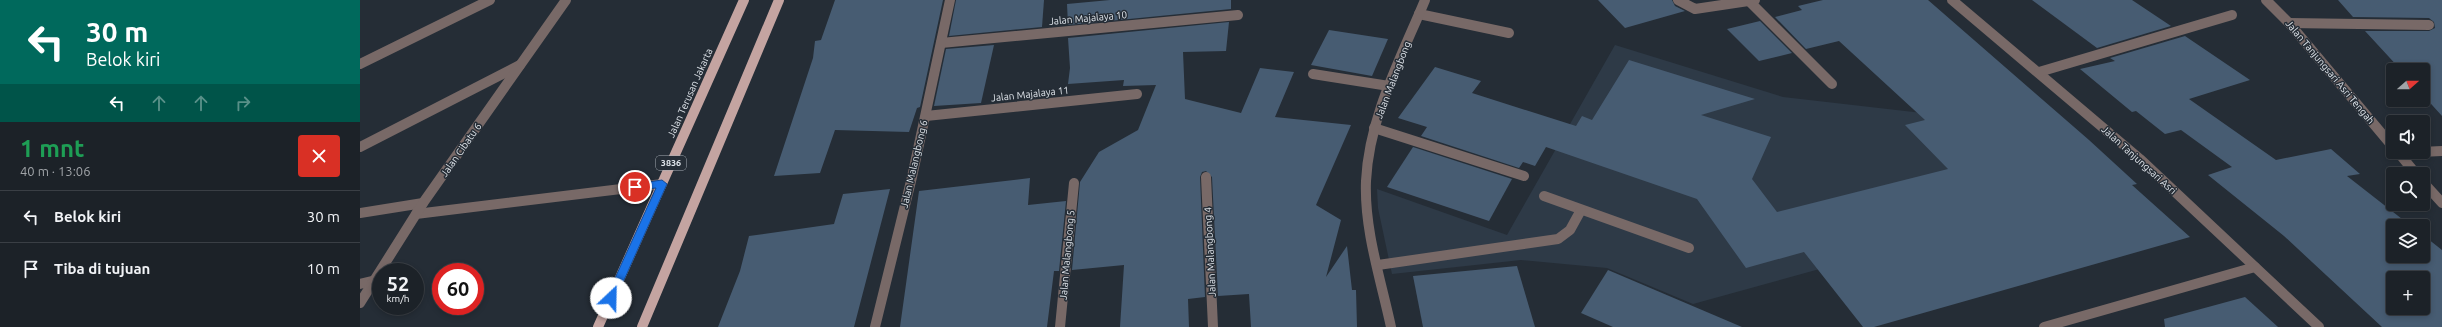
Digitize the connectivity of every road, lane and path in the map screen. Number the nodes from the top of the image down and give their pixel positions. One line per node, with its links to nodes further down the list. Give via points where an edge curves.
1 (490, 0): 18 (street)
2 (566, 0): 19 (street, Jalan Cibatu 6)
3 (744, 0): 38 (main road, Jalan Terusan Jakarta / 3836)
4 (779, 0): 56 (main road)
5 (950, 0): 17 (street, Jalan Malangbong 6)
6 (1425, 0): 11 (street, Jalan Malangbong)
7 (1678, 0): 10 (street, via 1695,9)
8 (1952, 0): 20 (street, Jalan Tanjungsari Asri)
9 (2266, 0): 14 (street, Jalan Tanjungsari Asri Tengah)
10 (1752, 1): 22 (street)
11 (1419, 14): 16 (street); 23 (street, Jalan Malangbong)
12 (1238, 15): 17 (street, Jalan Majalaya 10)
13 (2232, 15): 20 (street)
14 (2289, 23): 15 (street); 27 (street, Jalan Tanjungsari Asri Tengah)
15 (2429, 25)
16 (1509, 33)
17 (941, 43): 25 (street, Jalan Malangbong 6)
18 (360, 64)
19 (522, 64): 28 (street); 41 (street, Jalan Cibatu 6)
20 (2039, 72): 49 (street, Jalan Tanjungsari Asri, via 2140,159)
21 (1313, 74): 23 (street)
22 (1832, 84)
23 (1389, 86): 26 (street, Jalan Malangbong)
24 (1138, 94): 25 (street, Jalan Majalaya 11)
25 (926, 116): 57 (street, Jalan Malangbong 6)
26 (1374, 128): 35 (street); 48 (street, Jalan Malangbong, via 1367,177 1367,208)
27 (2386, 138)
28 (360, 147)
29 (2442, 151): 30 (street)
30 (2430, 152)
31 (2430, 156): 32 (street)
32 (2442, 158)
33 (2404, 159): 34 (street, Jalan Tanjungsari Asri Tengah)
34 (2410, 167)
35 (1524, 176)
36 (1206, 177): 59 (street, Jalan Malangbong 4)
37 (1074, 183): 58 (street, Jalan Malangbong 5)
38 (662, 184): 45 (street); 55 (main road, Jalan Terusan Jakarta / 3836)
39 (2430, 190): 42 (street)
40 (1544, 196): 43 (street)
41 (423, 203): 44 (street); 45 (street, Jalan Cibatu 6)
42 (2442, 203)
43 (1581, 210): 46 (street); 48 (street, via 1570,230 1558,239)
44 (360, 213)
45 (416, 214): 47 (street, Jalan Cibatu 6)
46 (1689, 248)
47 (386, 263)
48 (1378, 265): 60 (street, Jalan Malangbong)
49 (2255, 267): 54 (street); 62 (street, Jalan Tanjungsari Asri)
50 (372, 281): 51 (street)
51 (360, 284)
52 (372, 286): 53 (street, Jalan Cibatu 6)
53 (360, 303)
54 (2058, 325): 61 (street)
55 (598, 327)
56 (642, 327)
57 (875, 327)
58 (1060, 327)
59 (1213, 327)
60 (1391, 327)
61 (2044, 327)
62 (2319, 327)

